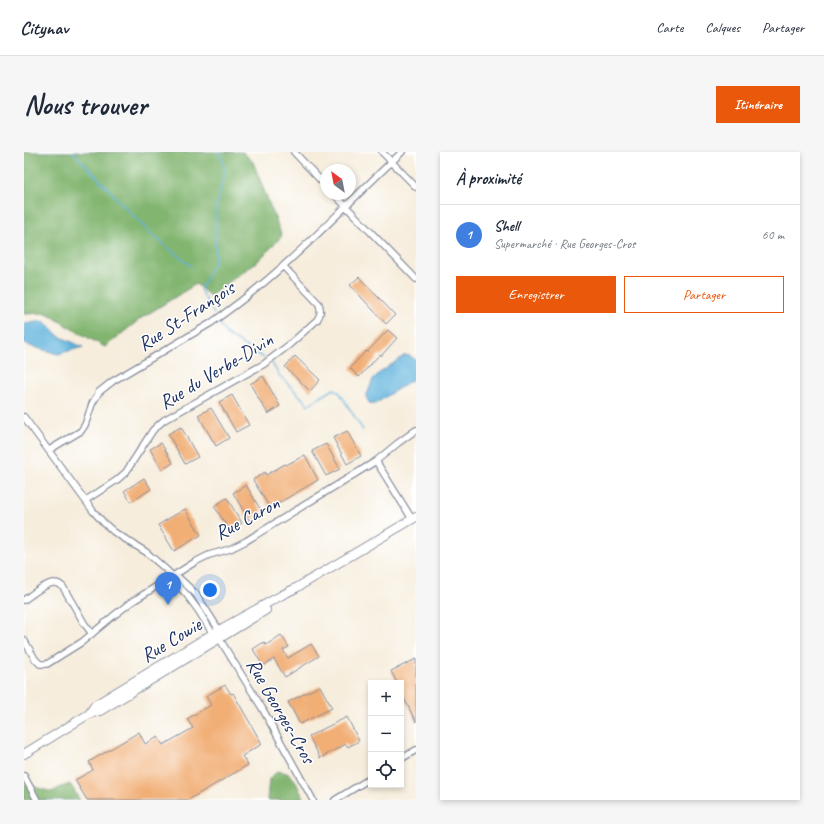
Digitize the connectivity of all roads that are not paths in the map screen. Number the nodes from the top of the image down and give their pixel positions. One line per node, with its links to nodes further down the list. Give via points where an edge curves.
1 (294, 152): 5 (street)
2 (382, 152): 4 (street)
3 (402, 152): 4 (street, Rue St-François)
4 (392, 162): 6 (street); 8 (street, Rue St-François)
5 (320, 180)
6 (416, 187)
7 (340, 200): 8 (street)
8 (346, 207): 9 (street, Rue St-François); 10 (street)
9 (283, 266): 13 (street, Rue St-François, via 211,323 113,381 99,392 81,431); 15 (street, Rue du Verbe-Divin, via 320,304 321,315 318,320 264,364 164,420 153,430 126,472)
10 (416, 280)
11 (24, 417): 13 (street, Rue Georges-Cros)
12 (416, 430): 14 (street, Rue Caron)
13 (49, 450): 15 (street, Rue Georges-Cros)
14 (376, 461): 16 (street); 17 (street, Rue Caron, via 246,541 195,562)
15 (86, 500): 17 (street, Rue Georges-Cros, via 114,532 146,552)
16 (414, 518): 22 (main road, Rue Cowie, via 296,588 284,598)
17 (173, 576): 19 (street, Rue Georges-Cros, via 179,578); 20 (street, Rue Georges-Cros); 21 (street, Rue Caron, via 130,603)
18 (24, 600): 21 (street, via 49,584 60,585)
19 (199, 600): 20 (street); 22 (street, Rue Georges-Cros)
20 (194, 604): 22 (street, Rue Georges-Cros)
21 (92, 634): 23 (street, Rue Caron, via 47,664 40,664 35,659)
22 (217, 634): 25 (main road, Rue Cowie, via 100,711 89,714); 30 (street, Rue Georges-Cros, via 262,708)
23 (24, 640)
24 (416, 750): 26 (street)
25 (24, 754)
26 (404, 757)
27 (24, 776): 29 (street)
28 (368, 780): 31 (street)
29 (37, 800)
30 (312, 800)
31 (335, 800)

